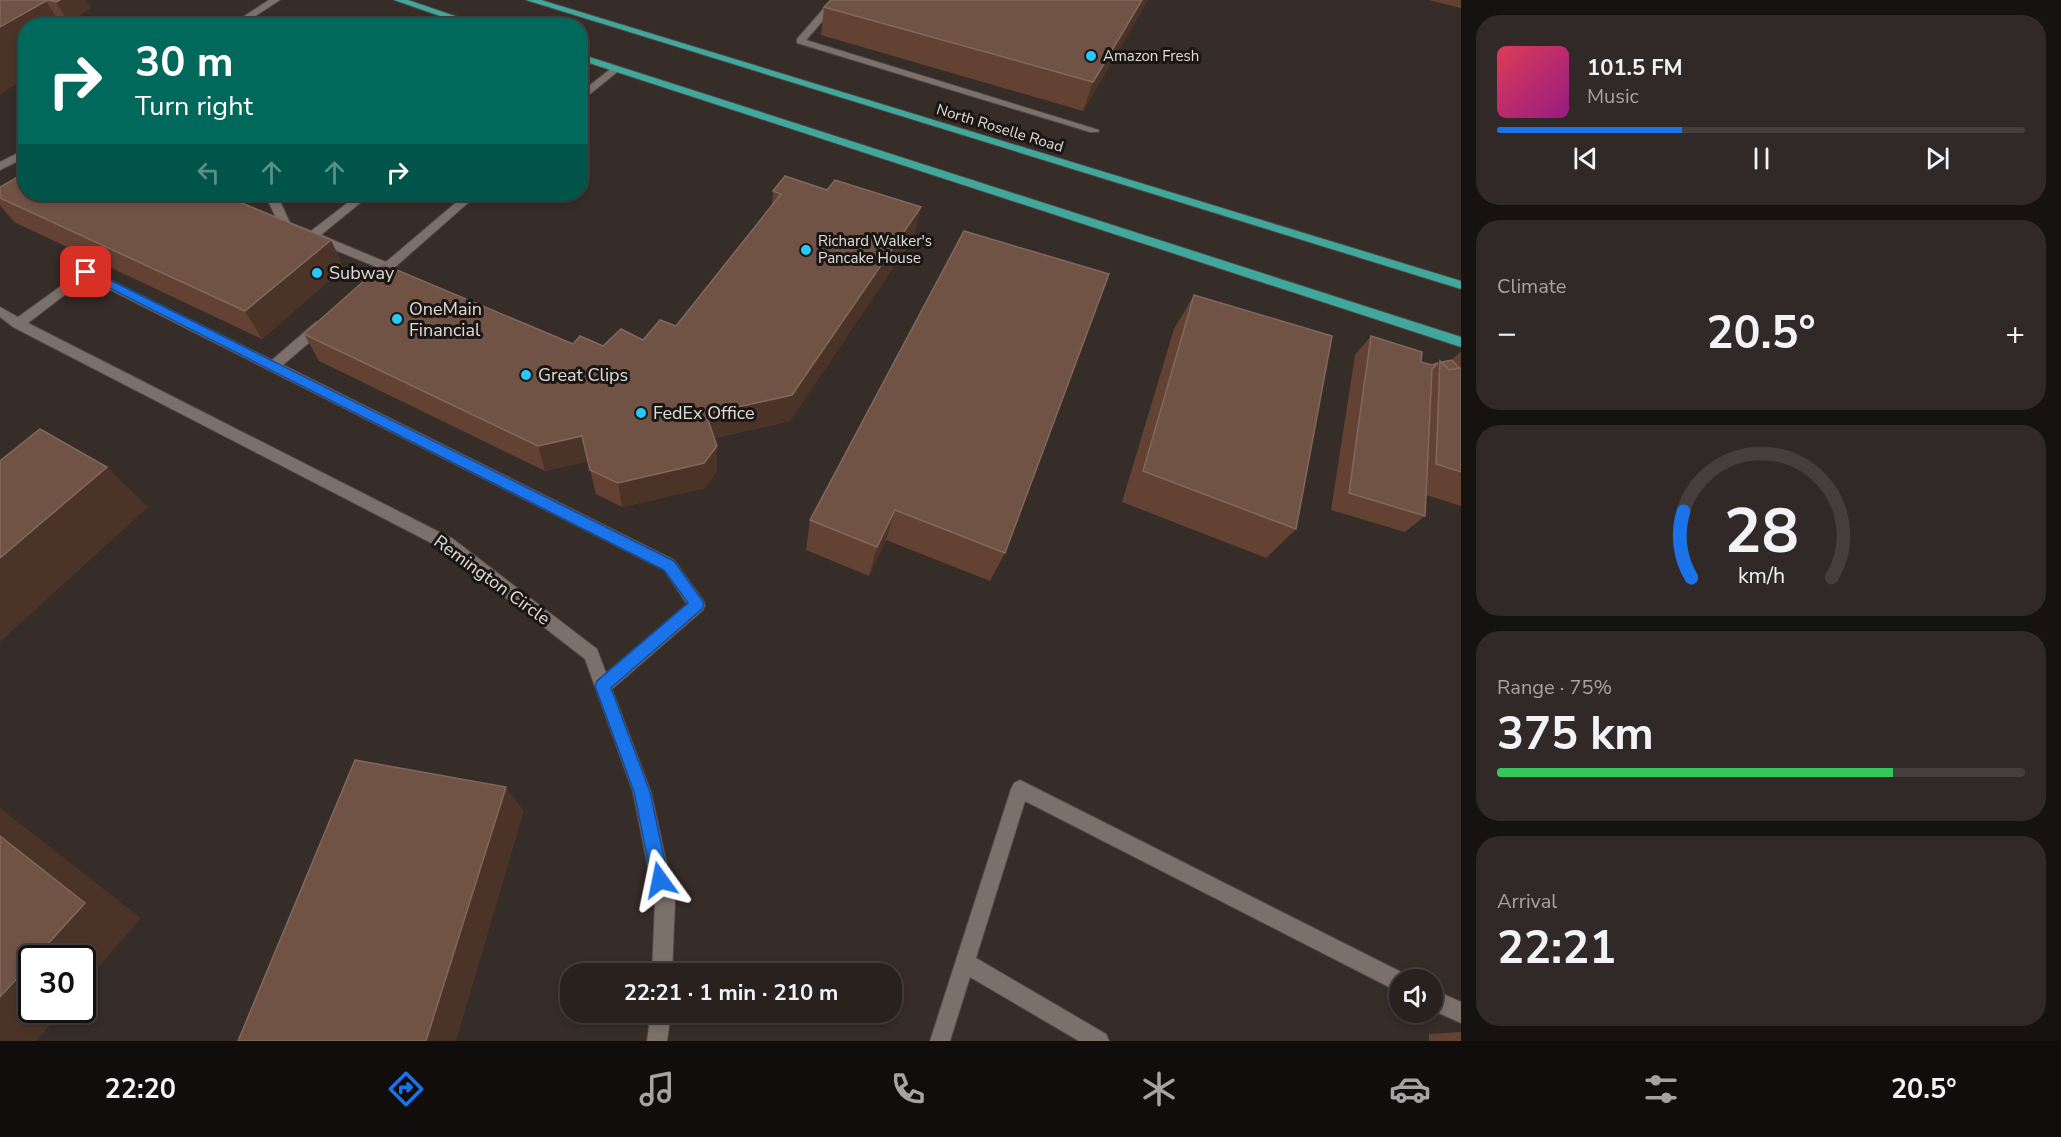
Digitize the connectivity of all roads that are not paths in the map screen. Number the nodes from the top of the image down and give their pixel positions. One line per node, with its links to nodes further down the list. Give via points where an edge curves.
1 (275, 0): 5 (street)
2 (399, 0): 6 (main road)
3 (531, 0): 18 (main road, North Roselle Road)
4 (836, 0): 10 (street, via 800,41)
5 (246, 18)
6 (455, 18)
7 (588, 60): 8 (main road)
8 (616, 69): 9 (street); 23 (main road)
9 (588, 92)
10 (1094, 130)
11 (18, 157): 12 (street)
12 (0, 167)
13 (274, 201): 16 (street, via 285,225)
14 (357, 201): 16 (street)
15 (464, 201): 17 (street)
16 (312, 236): 17 (street)
17 (387, 267): 19 (street)
18 (1461, 285)
19 (361, 290)
20 (0, 311): 22 (street, Remington Circle)
21 (334, 313): 24 (street)
22 (18, 324): 24 (street, via 86,272); 25 (street, Remington Circle, via 448,544 591,654)
23 (1461, 342)
24 (273, 366): 25 (street, via 669,565 697,604)
25 (603, 686): 26 (street, Remington Circle, via 642,792 665,902)
26 (662, 963)
27 (965, 963): 28 (street, via 1020,789); 33 (street); 34 (street)
28 (1389, 976)
29 (1443, 1004): 30 (street)
30 (1461, 1013)
31 (659, 1023): 32 (street)
32 (657, 1041)
33 (940, 1041)
34 (1099, 1041)

